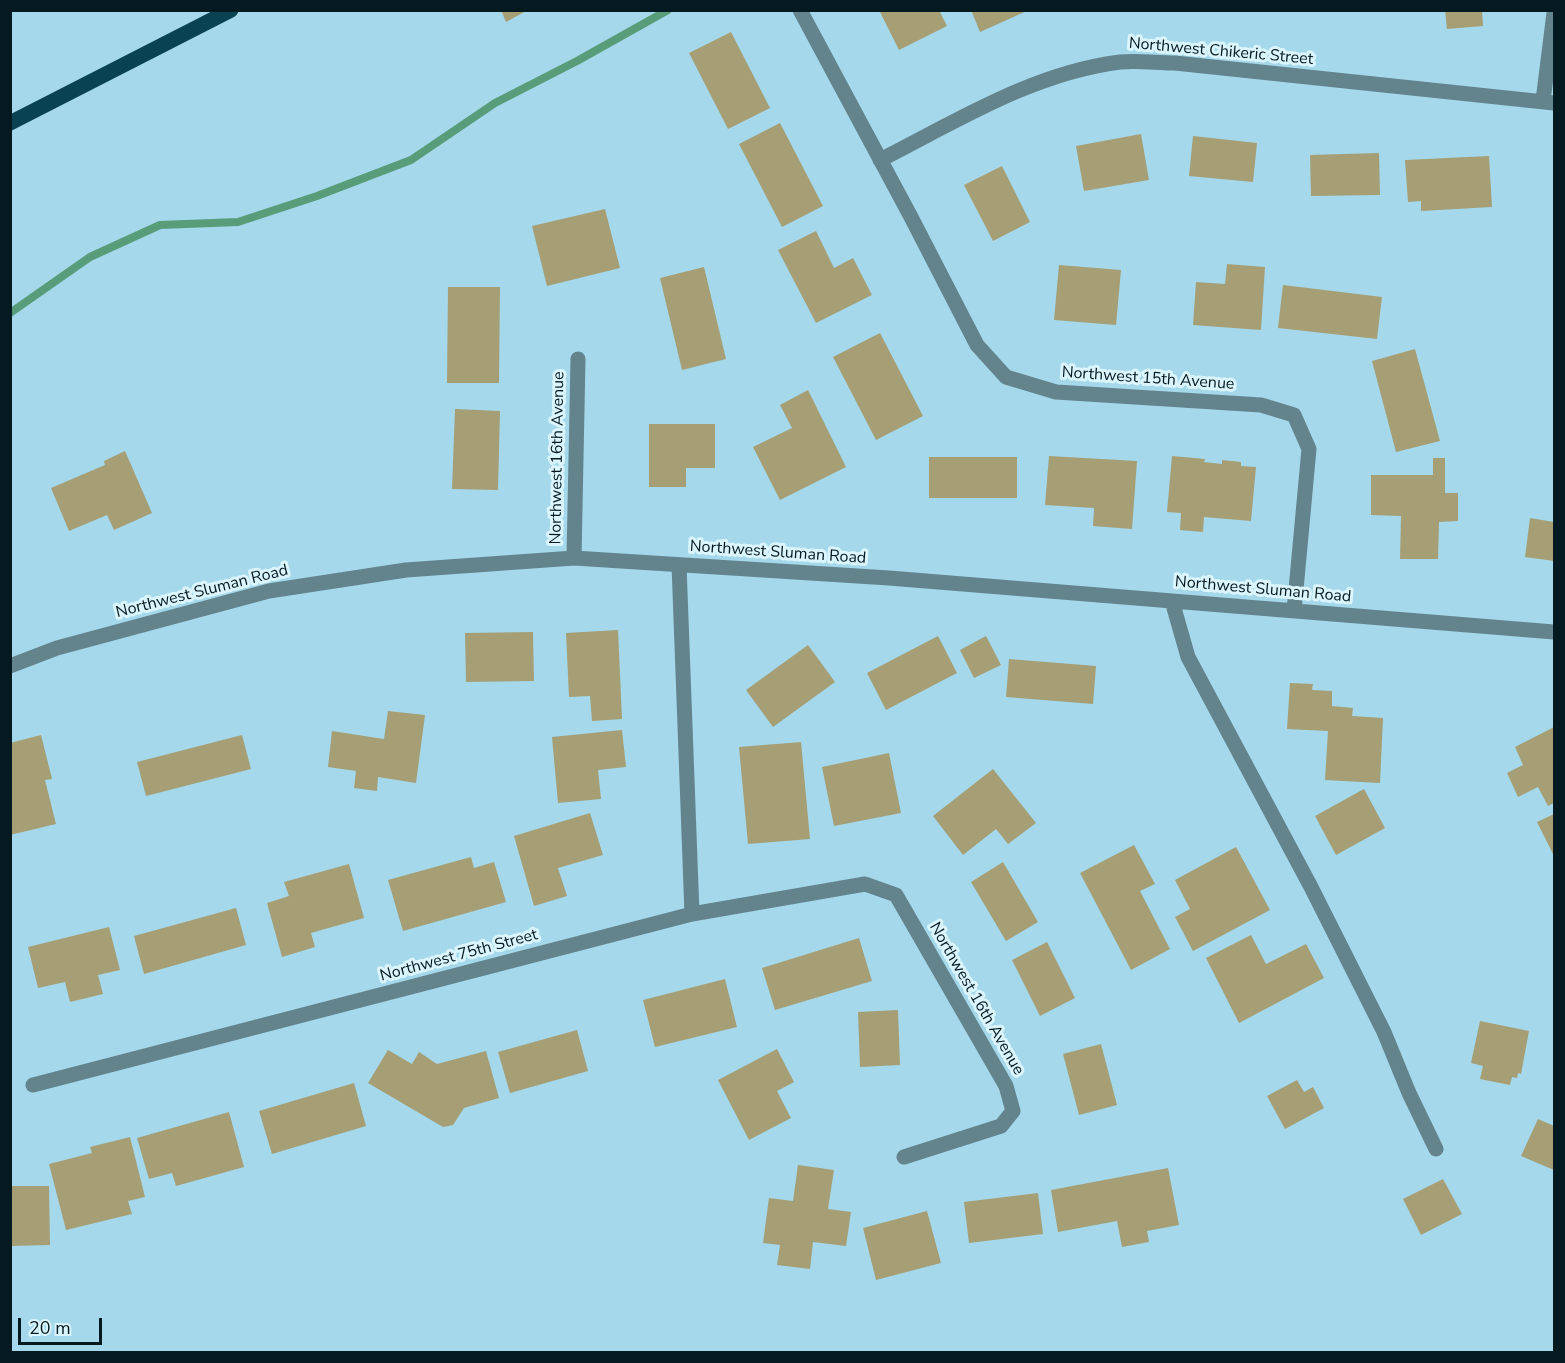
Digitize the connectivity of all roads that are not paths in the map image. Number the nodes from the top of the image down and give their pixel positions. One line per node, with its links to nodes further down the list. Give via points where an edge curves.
1 (231, 10): 5 (main road)
2 (800, 10): 6 (street, Northwest 15th Avenue)
3 (1554, 13): 4 (street)
4 (1549, 102): 6 (street, Northwest Chikeric Street, via 1186,64 1122,62 1060,74)
5 (10, 123)
6 (880, 160): 11 (street, Northwest 15th Avenue, via 977,345 1006,377 1056,392 1261,405 1294,415 1309,449)
7 (578, 359): 8 (street, Northwest 16th Avenue)
8 (574, 558): 9 (street, Northwest Sluman Road); 13 (street, Northwest Sluman Road, via 406,570 269,591 57,648)
9 (679, 564): 10 (street, Northwest Sluman Road); 15 (street)
10 (1172, 601): 11 (street, Northwest Sluman Road); 17 (street, via 1188,657 1311,887 1384,1032)
11 (1294, 611): 12 (street, Northwest Sluman Road)
12 (1554, 632)
13 (10, 666)
14 (896, 895): 15 (street, Northwest 75th Street, via 865,884); 18 (street, Northwest 16th Avenue, via 1006,1086 1013,1111 1001,1126)
15 (692, 914): 16 (street, Northwest 75th Street)
16 (33, 1085)
17 (1436, 1149)
18 (904, 1157)

